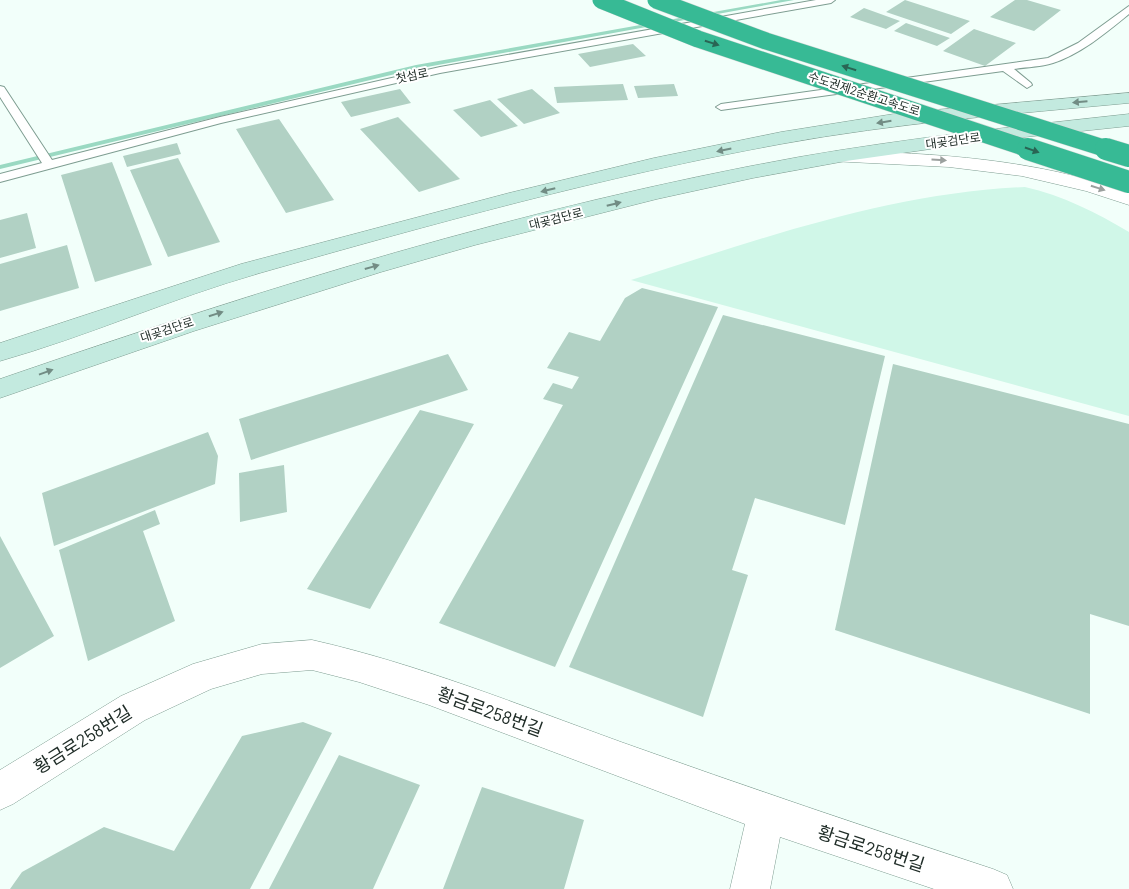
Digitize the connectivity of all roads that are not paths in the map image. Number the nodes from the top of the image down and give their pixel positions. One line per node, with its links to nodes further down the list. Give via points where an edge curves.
1 (601, 0): 17 (highway, 수도권제2순환고속도로, one-way to 17, bridge, via 698,39)
2 (656, 0): 12 (highway, 수도권제2순환고속도로, one-way to 2, bridge, via 766,41)
3 (830, 0): 15 (lane, 첫섬로, via 404,77)
4 (1127, 4): 5 (lane, via 1091,40 1064,56 1033,65)
5 (1006, 68): 6 (lane); 9 (lane)
6 (1027, 84)
7 (0, 89): 15 (lane)
8 (1129, 98): 19 (main road, 대곶검단로, one-way to 19, via 900,119 781,138 654,164 249,269)
9 (721, 107)
10 (1129, 120): 13 (main road, 대곶검단로, via 1019,131)
11 (1108, 150): 14 (lane)
12 (1129, 156)
13 (838, 157): 18 (street, one-way to 18, via 926,159 1006,166 1082,182); 20 (main road, 대곶검단로, one-way to 13, via 127,343 292,290 432,251 661,192)
14 (1129, 161)
15 (49, 164): 16 (lane, 첫섬로)
16 (0, 178)
17 (1129, 182)
18 (1129, 199)
19 (0, 352)
20 (0, 389)
21 (0, 791): 22 (street, 황금로258번길, via 133,708 205,675 262,659 312,655 359,666 429,689)
22 (766, 813): 23 (street); 24 (street, 황금로258번길)
23 (750, 889)
24 (993, 889)

